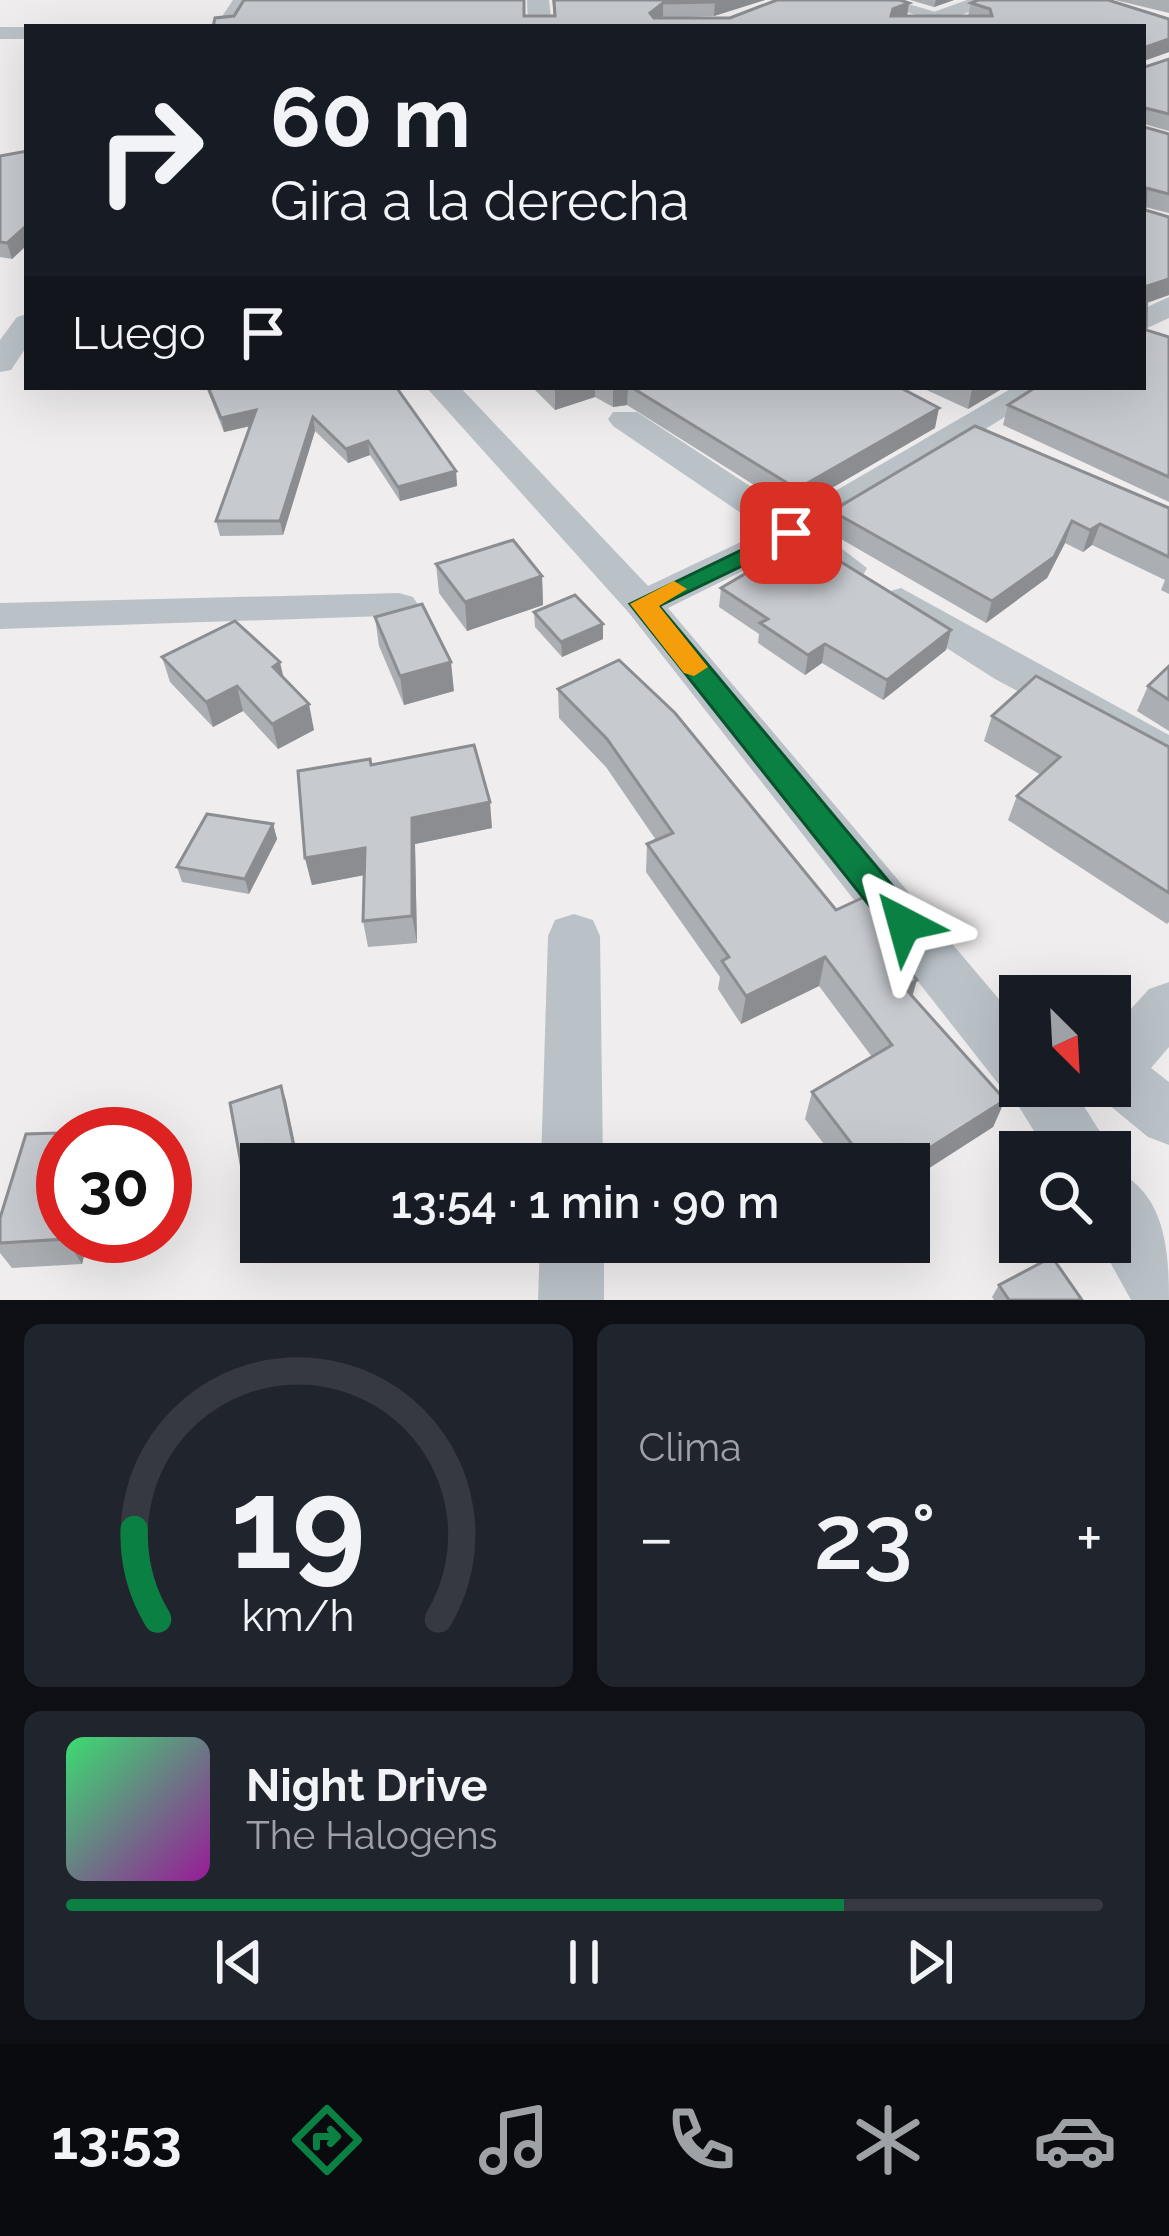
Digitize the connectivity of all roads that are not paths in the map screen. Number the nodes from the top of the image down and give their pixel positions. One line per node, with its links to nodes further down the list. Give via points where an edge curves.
1 (874, 0): 3 (street)
2 (991, 0): 3 (street)
3 (938, 17): 4 (street); 5 (street)
4 (914, 24)
5 (965, 24)
6 (24, 327): 7 (street)
7 (0, 363)
8 (445, 390): 15 (street)
9 (1032, 390): 12 (street)
10 (926, 408): 12 (street)
11 (625, 419): 14 (street)
12 (969, 429): 13 (street); 14 (street)
13 (1009, 448)
14 (791, 533): 15 (street); 18 (street, via 1010,669)
15 (643, 604): 21 (street)
16 (399, 606): 17 (street)
17 (0, 616)
18 (1169, 755)
19 (574, 936): 25 (street)
20 (1169, 1006): 22 (street)
21 (999, 1040)
22 (1131, 1050)
23 (1131, 1090): 24 (street)
24 (1169, 1118)
25 (572, 1143)
26 (1131, 1236): 29 (street)
27 (572, 1263): 28 (street)
28 (572, 1300)
29 (1168, 1300)

